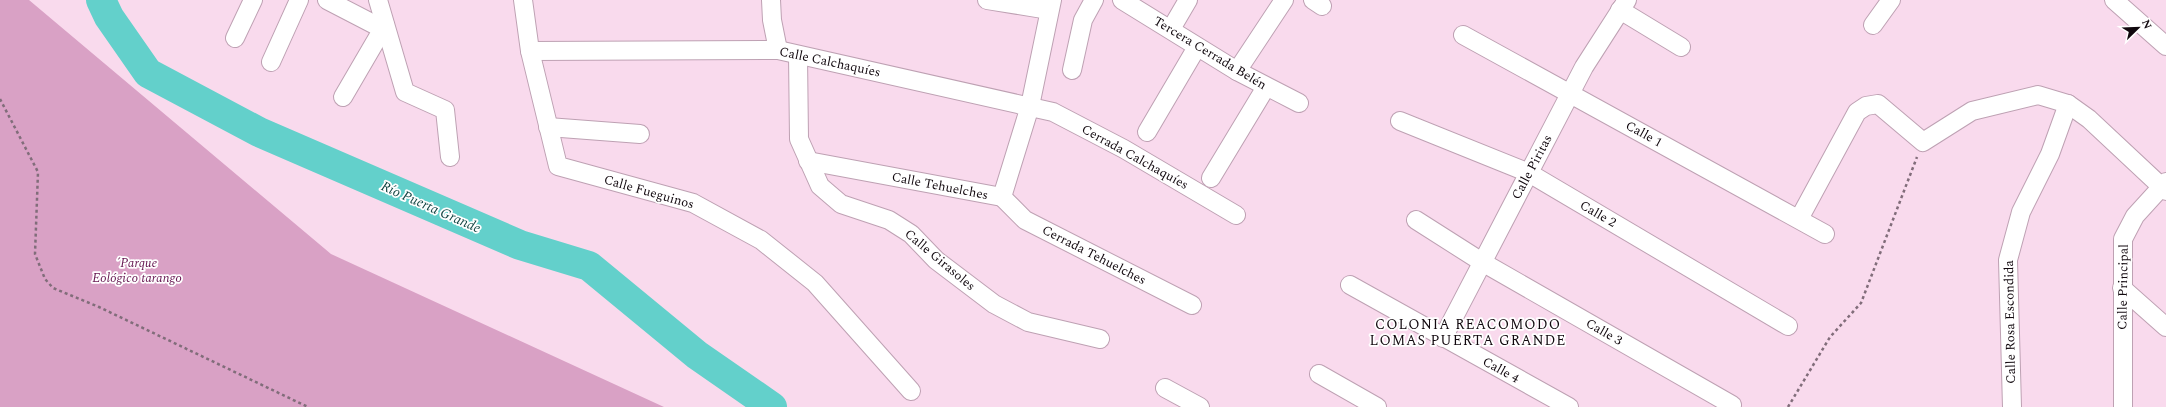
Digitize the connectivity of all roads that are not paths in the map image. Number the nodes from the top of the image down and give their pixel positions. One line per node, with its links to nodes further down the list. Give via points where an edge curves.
1 (253, 0): 20 (street)
2 (299, 0): 27 (street)
3 (327, 0): 17 (street)
4 (378, 0): 17 (street)
5 (522, 0): 25 (street, Calle Fueguinos)
6 (771, 0): 24 (street)
7 (987, 0): 14 (street)
8 (1094, 0): 28 (street, via 1084,20)
9 (1122, 0): 18 (street, Tercera Cerrada Belén)
10 (1188, 0): 18 (street)
11 (1284, 0): 29 (street)
12 (1891, 0): 16 (street)
13 (2114, 0): 21 (street)
14 (1050, 5): 35 (street, Calle Tehuelches)
15 (1623, 5): 23 (street); 31 (street, Calle Piritas)
16 (1873, 25)
17 (384, 27): 32 (street); 40 (street, via 405,92 445,110)
18 (1170, 29): 22 (street, Tercera Cerrada Belén)
19 (1462, 35): 31 (street, Calle 1)
20 (235, 38)
21 (2166, 46)
22 (1197, 47): 29 (street, Tercera Cerrada Belén); 38 (street)
23 (1681, 47)
24 (778, 50): 25 (street, Calle Calchaquíes); 26 (street, Calle Calchaquíes)
25 (530, 51): 37 (street, Calle Fueguinos)
26 (798, 55): 35 (street, Calle Calchaquíes); 41 (street, Calle Girasoles, via 799,139)
27 (271, 62)
28 (1072, 70)
29 (1237, 71): 30 (street, Tercera Cerrada Belén)
30 (1266, 87): 33 (street, Tercera Cerrada Belén); 43 (street)
31 (1570, 93): 42 (street, Calle Piritas); 47 (street, Calle 1)
32 (343, 97)
33 (1299, 103)
34 (2068, 104): 44 (street, via 2089,119); 47 (street, via 2038,95 1972,111 1923,142 1878,104 1866,106 1857,112); 65 (street, Calle Rosa Escondida, via 2050,154 2021,212 2008,260)
35 (1030, 106): 45 (street, Calle Tehuelches); 46 (street, Cerrada Calchaquíes, via 1053,112 1117,145)
36 (1400, 121): 42 (street, Calle 2)
37 (548, 127): 39 (street); 60 (street, Calle Fueguinos, via 558,166 693,203 761,240 815,284)
38 (1147, 132)
39 (640, 134)
40 (450, 157)
41 (808, 161): 45 (street, Calle Tehuelches); 57 (street, Calle Girasoles, via 820,186 842,204 889,220 911,234 936,260 994,304 1028,322)
42 (1528, 173): 50 (street, Calle Piritas); 54 (street, Calle 2)
43 (1211, 178)
44 (2164, 187): 52 (street, Calle Principal, via 2135,216 2123,239)
45 (1002, 197): 53 (street, Cerrada Tehuelches, via 1025,220)
46 (1236, 215)
47 (1799, 219): 49 (street, Calle 1)
48 (1416, 220): 50 (street, Calle 3)
49 (1825, 234)
50 (1482, 262): 56 (street, Calle Piritas); 61 (street, Calle 3)
51 (1350, 285): 56 (street, Calle 4)
52 (2122, 288): 55 (street); 66 (street, Calle Principal)
53 (1192, 305)
54 (1788, 326)
55 (2166, 327)
56 (1443, 338): 64 (street, Calle 4)
57 (1100, 339)
58 (1319, 374): 63 (street)
59 (1165, 388): 62 (street)
60 (911, 391)
61 (1732, 406)
62 (1200, 407)
63 (1377, 407)
64 (1569, 407)
65 (2012, 407)
66 (2123, 407)

